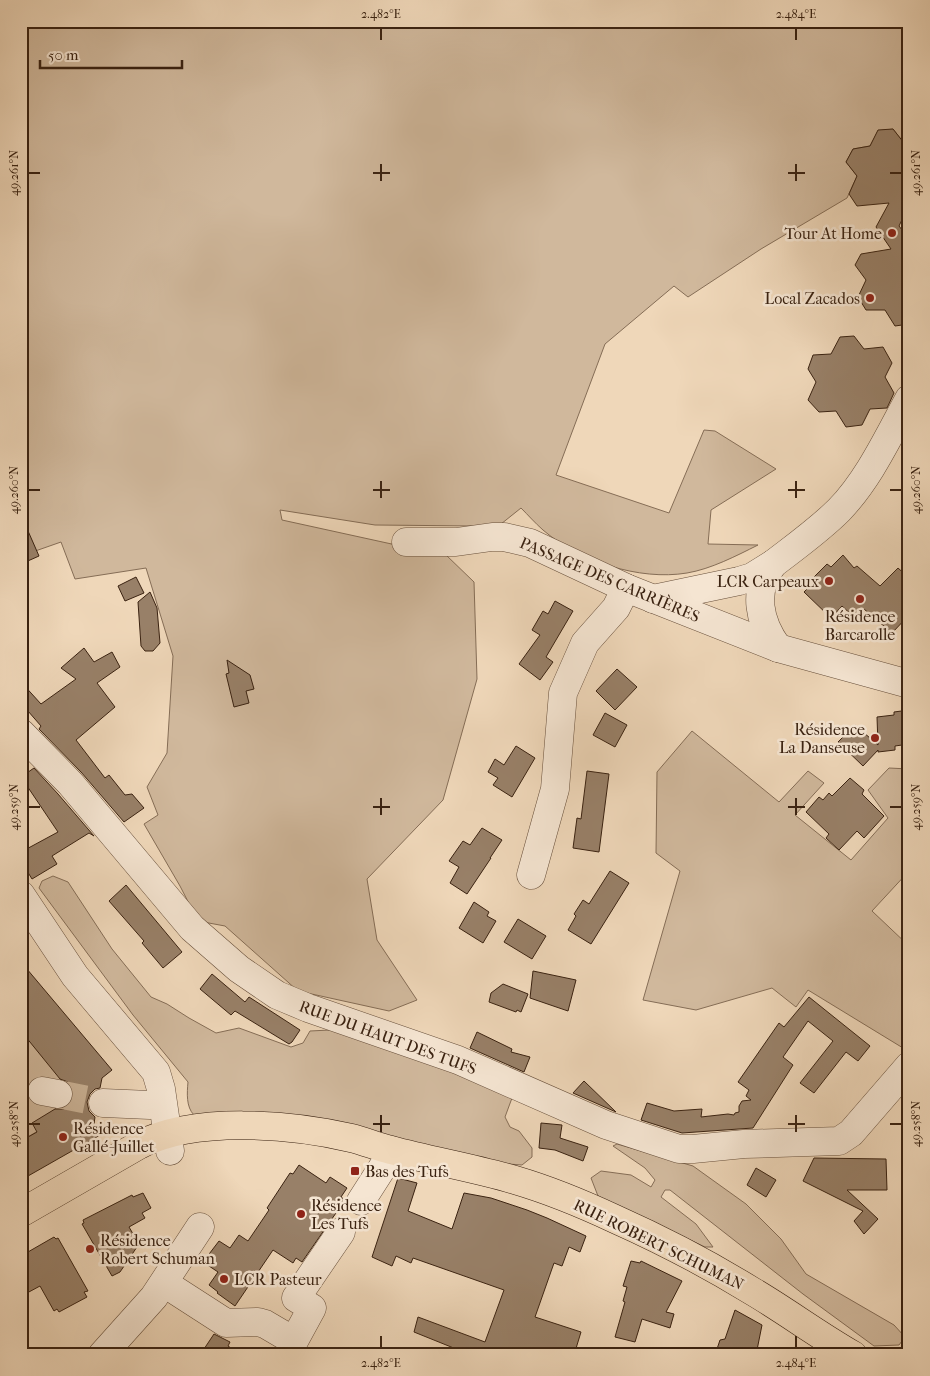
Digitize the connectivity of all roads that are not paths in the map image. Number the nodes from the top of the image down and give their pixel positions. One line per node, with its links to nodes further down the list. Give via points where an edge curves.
1 (909, 399): 3 (street, via 851,496)
2 (406, 542): 4 (street, PASSAGE DES CARRIÈRES, via 456,542 492,537 518,539)
3 (773, 564): 5 (street, via 745,579); 6 (street, via 764,577 760,608 766,628)
4 (626, 588): 5 (street, PASSAGE DES CARRIÈRES); 9 (street, via 616,608 585,643 562,693 555,790)
5 (653, 599): 6 (street, PASSAGE DES CARRIÈRES)
6 (778, 648): 7 (street, PASSAGE DES CARRIÈRES)
7 (909, 684)
8 (21, 733): 11 (street, RUE DU HAUT DES TUFS, via 70,783 192,928 218,952 278,995 458,1060 626,1132 685,1150 832,1142 851,1133)
9 (531, 875)
10 (21, 895): 14 (street, via 74,976 152,1066 159,1079)
11 (909, 1066)
12 (103, 1103): 13 (street)
13 (150, 1105)
14 (168, 1142): 15 (main road, RUE ROBERT SCHUMAN, via 192,1146 237,1143); 17 (main road, RUE ROBERT SCHUMAN, via 139,1145); 19 (main road, RUE ROBERT SCHUMAN, via 133,1166)
15 (393, 1150): 16 (street); 23 (main road, RUE ROBERT SCHUMAN, via 517,1181 614,1219 740,1283)
16 (361, 1201)
17 (21, 1213)
18 (200, 1227): 21 (street)
19 (21, 1230)
20 (341, 1232): 21 (street, via 296,1298 312,1308 294,1341 258,1322 226,1323)
21 (164, 1283): 22 (street)
22 (102, 1355)
23 (853, 1355)

